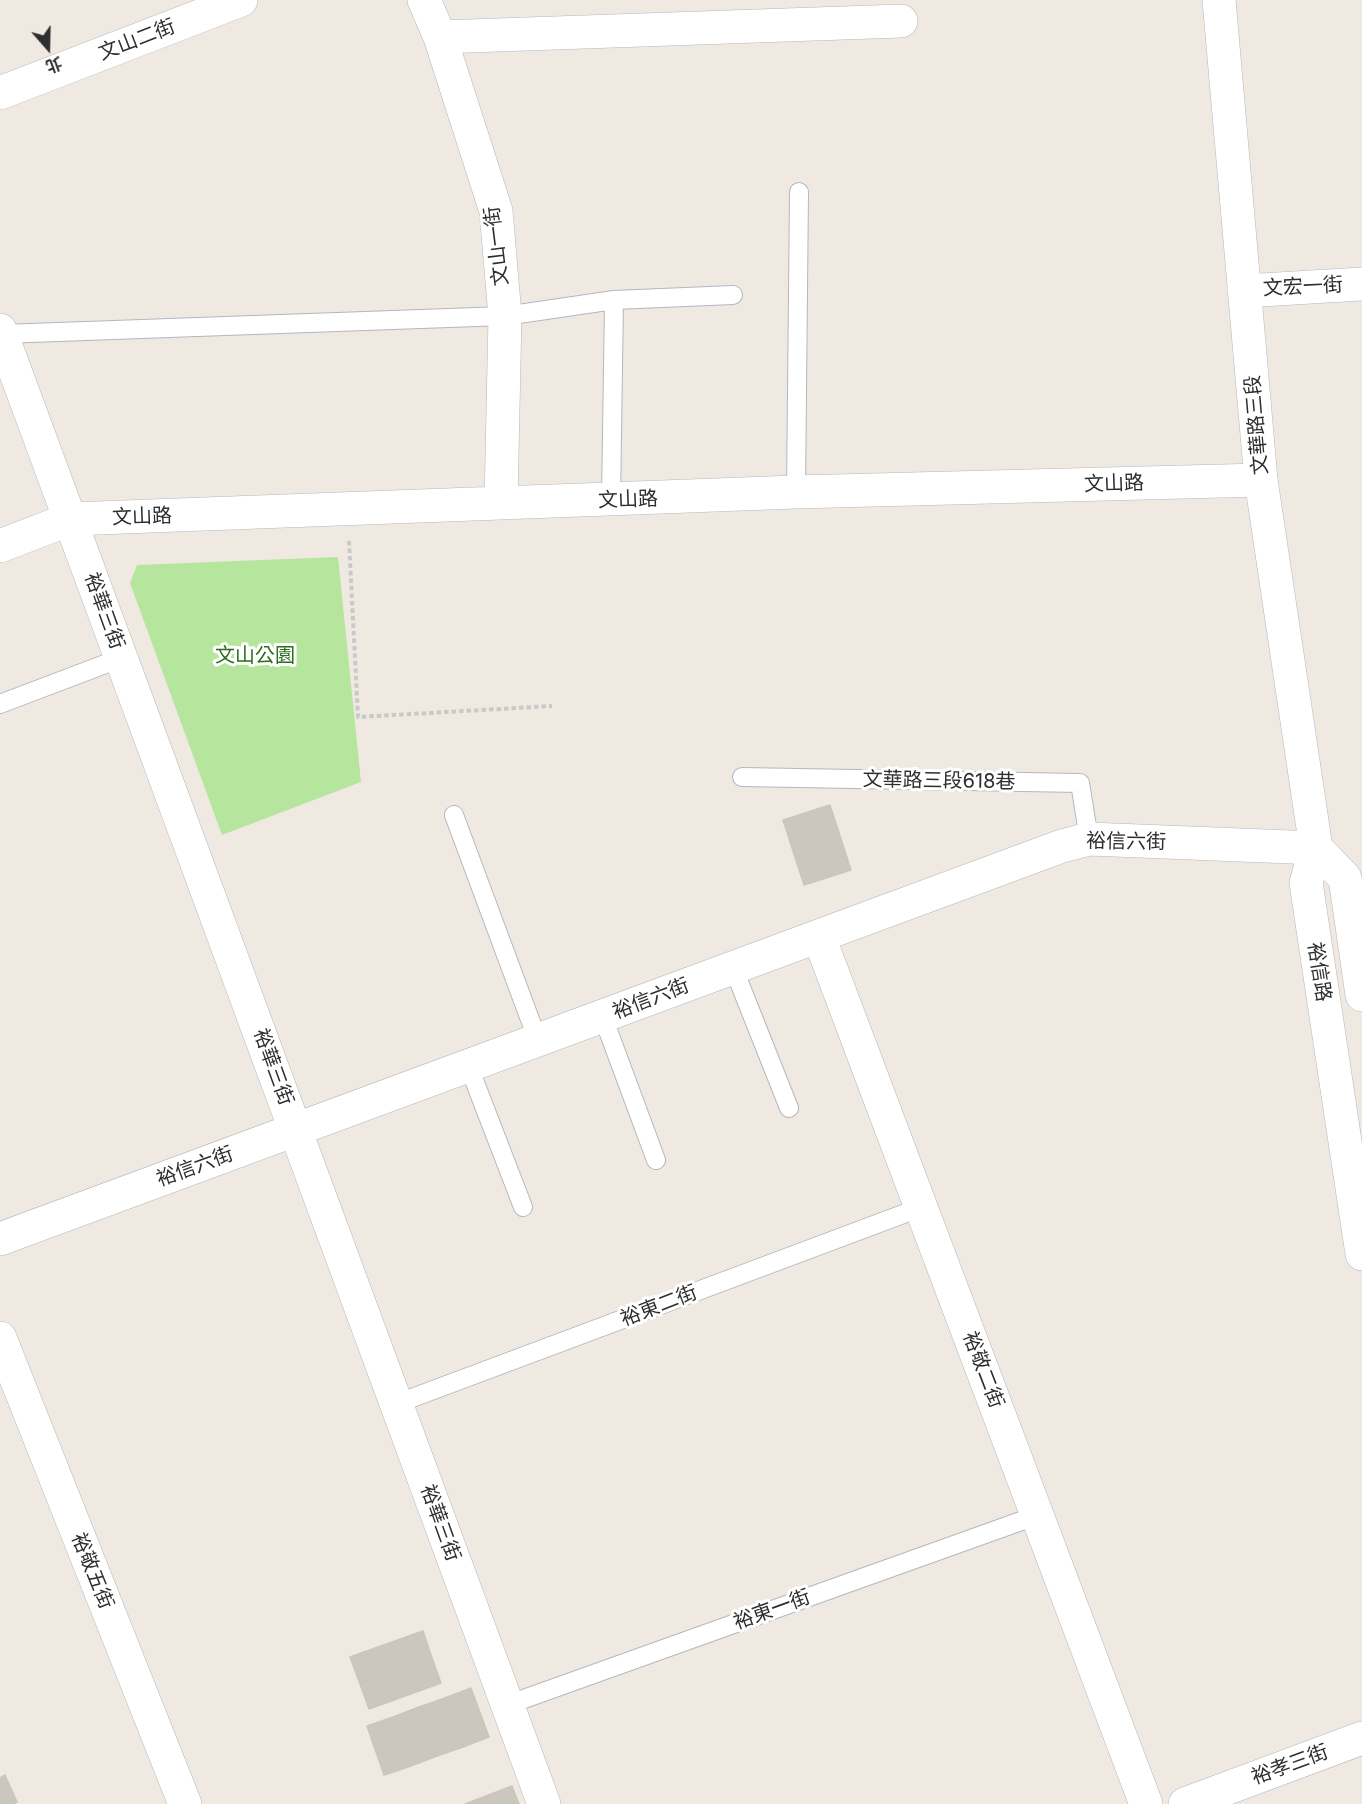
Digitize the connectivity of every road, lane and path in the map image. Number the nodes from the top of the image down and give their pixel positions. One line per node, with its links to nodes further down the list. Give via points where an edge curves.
1 (241, 0): 6 (street, 文山二街)
2 (424, 0): 5 (street, 文山一街)
3 (1218, 0): 9 (street, 文華路三段)
4 (901, 21): 5 (street)
5 (440, 37): 12 (street, 文山一街, via 496,211)
6 (0, 93)
7 (799, 192): 15 (lane)
8 (1362, 284): 9 (street, 文宏一街)
9 (1244, 291): 14 (street, 文華路三段)
10 (733, 295): 11 (lane)
11 (614, 300): 12 (lane); 16 (lane)
12 (505, 316): 13 (lane); 17 (street, 文山一街)
13 (1, 332): 19 (street, 裕華三街)
14 (1261, 480): 15 (street, 文山路); 27 (street, 文華路三段)
15 (796, 492): 16 (street, 文山路)
16 (611, 501): 17 (street, 文山路)
17 (501, 503): 18 (street, 文山路)
18 (348, 510): 19 (street, 文山路); 23 (path, via 358,717)
19 (70, 519): 20 (street, 文山路); 21 (street, 裕華三街)
20 (0, 546)
21 (121, 658): 22 (lane); 35 (street, 裕華三街)
22 (0, 704)
23 (552, 706)
24 (742, 777): 26 (lane, 文華路三段618巷, via 1080,783)
25 (454, 815): 32 (lane)
26 (1089, 839): 27 (street, 裕信六街); 28 (street, 裕信六街)
27 (1316, 848): 30 (street, 裕信路, via 1345,878); 40 (street, 裕信路, via 1306,883)
28 (819, 937): 29 (street, 裕信六街); 38 (street, 裕敬二街)
29 (734, 967): 31 (street, 裕信六街); 34 (lane)
30 (1362, 994)
31 (603, 1017): 32 (street, 裕信六街); 36 (lane)
32 (538, 1041): 33 (street, 裕信六街)
33 (469, 1067): 35 (street, 裕信六街); 37 (lane)
34 (789, 1108)
35 (296, 1129): 39 (street, 裕信六街); 42 (street, 裕華三街)
36 (656, 1160)
37 (523, 1207)
38 (922, 1207): 42 (lane, 裕東二街); 43 (street, 裕敬二街)
39 (0, 1239)
40 (1362, 1254)
41 (0, 1338): 46 (street, 裕敬五街)
42 (396, 1404): 44 (street, 裕華三街)
43 (1038, 1515): 44 (lane, 裕東一街); 48 (street, 裕敬二街)
44 (507, 1705): 47 (street, 裕華三街)
45 (1362, 1738): 49 (street, 裕孝三街)
46 (185, 1804)
47 (544, 1804)
48 (1146, 1804)
49 (1185, 1804)

